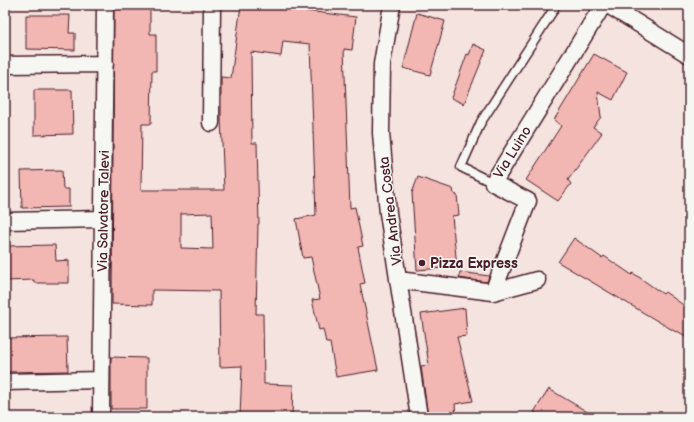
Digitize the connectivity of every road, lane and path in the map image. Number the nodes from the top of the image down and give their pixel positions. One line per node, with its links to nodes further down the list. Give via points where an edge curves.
1 (105, 5): 8 (street, Via Salvatore Talevi)
2 (212, 5): 10 (street)
3 (392, 5): 14 (street, Via Andrea Costa, via 382,64 381,133 388,212)
4 (603, 5): 11 (street, Via Luino)
5 (608, 5): 7 (street)
6 (554, 9): 11 (lane, via 481,122 461,167)
7 (689, 55)
8 (105, 64): 9 (street); 12 (street, Via Salvatore Talevi)
9 (5, 65)
10 (211, 123)
11 (493, 183): 16 (street, Via Luino, via 528,201)
12 (103, 219): 13 (street); 17 (street, Via Salvatore Talevi)
13 (5, 221)
14 (398, 280): 16 (street); 20 (street, Via Andrea Costa)
15 (537, 280): 16 (street)
16 (493, 292)
17 (101, 380): 18 (street); 19 (street, Via Salvatore Talevi)
18 (5, 382)
19 (100, 417)
20 (419, 417)

